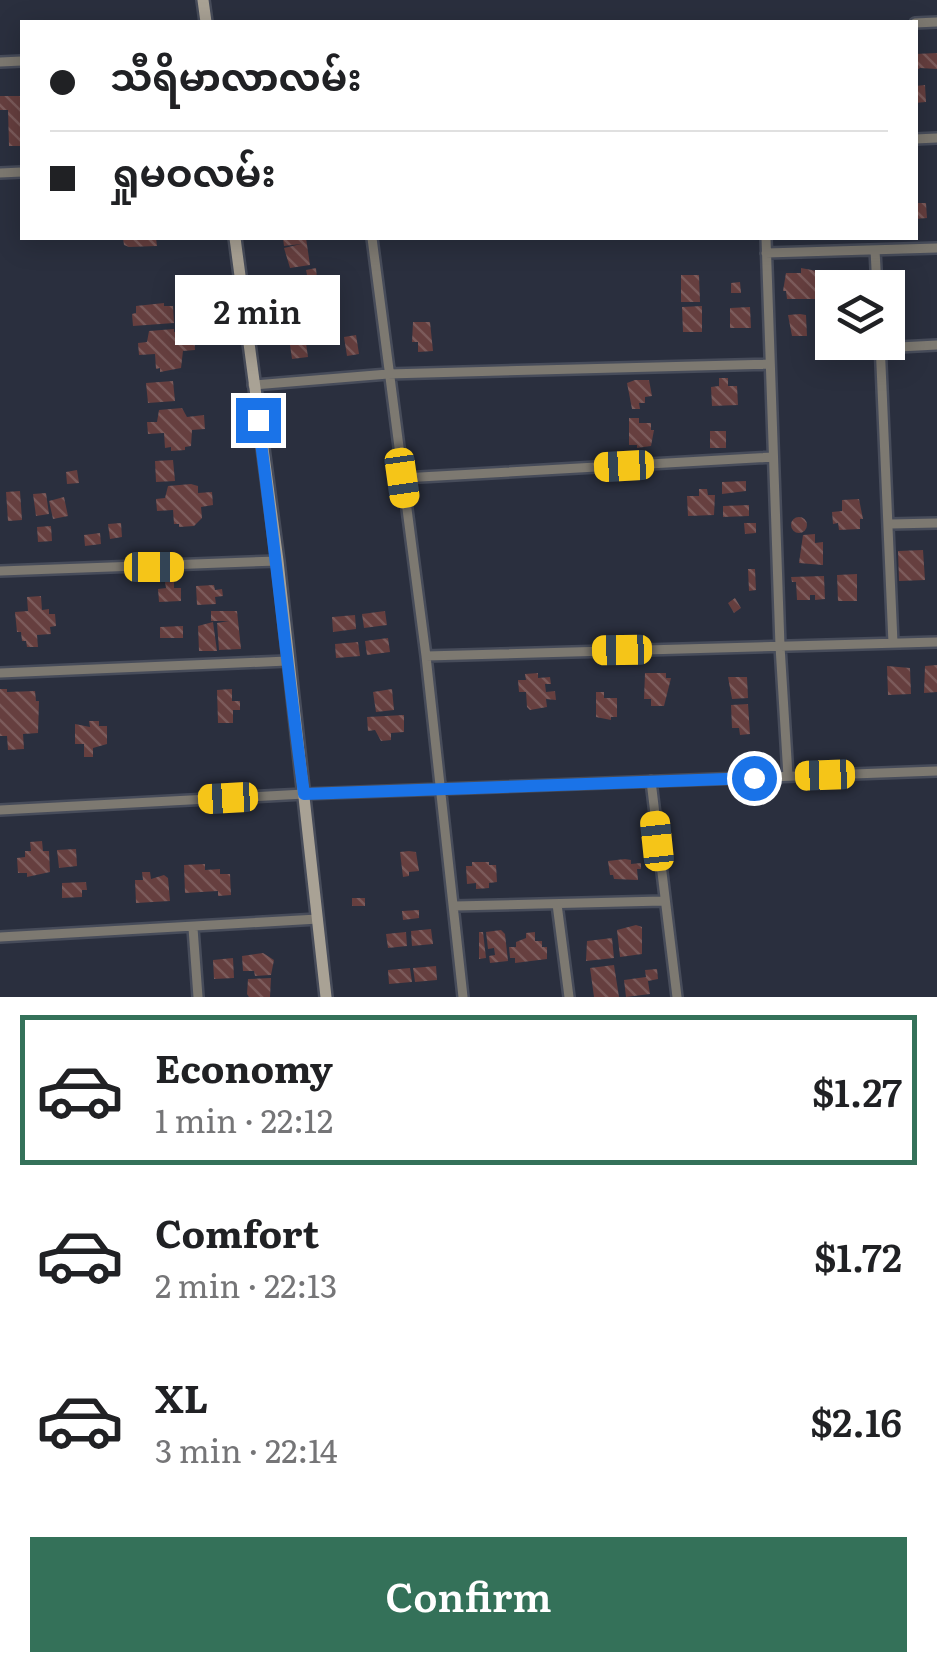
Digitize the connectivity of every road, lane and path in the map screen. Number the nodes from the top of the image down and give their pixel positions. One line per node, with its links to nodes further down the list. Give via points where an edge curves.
1 (235, 240): 13 (street)
2 (372, 240): 12 (street)
3 (766, 240): 6 (street)
4 (937, 248): 5 (street)
5 (875, 250): 6 (street); 7 (street)
6 (766, 254): 11 (street)
7 (876, 270)
8 (905, 345): 9 (street)
9 (937, 345)
10 (881, 360): 17 (street)
11 (769, 364): 12 (street); 14 (street)
12 (388, 374): 13 (street); 15 (street)
13 (253, 385): 18 (street)
14 (772, 458): 15 (street); 22 (street)
15 (402, 478): 23 (street)
16 (937, 523): 17 (street)
17 (890, 524): 21 (street)
18 (278, 561): 19 (street); 24 (street)
19 (0, 571)
20 (937, 642): 21 (street)
21 (893, 643): 22 (street)
22 (780, 646): 23 (street); 27 (street)
23 (426, 656): 29 (street)
24 (286, 661): 25 (street); 30 (street)
25 (0, 673)
26 (937, 771): 27 (street)
27 (788, 776): 28 (street)
28 (651, 782): 29 (street); 32 (street)
29 (441, 789): 30 (street); 34 (street)
30 (304, 794): 31 (street); 35 (street)
31 (0, 810)
32 (663, 901): 33 (street); 42 (street)
33 (557, 904): 34 (street); 41 (street)
34 (454, 906): 40 (street)
35 (318, 919): 36 (street); 39 (street)
36 (193, 928): 37 (street); 38 (street)
37 (0, 938)
38 (198, 997)
39 (326, 997)
40 (463, 997)
41 (569, 997)
42 (676, 997)

